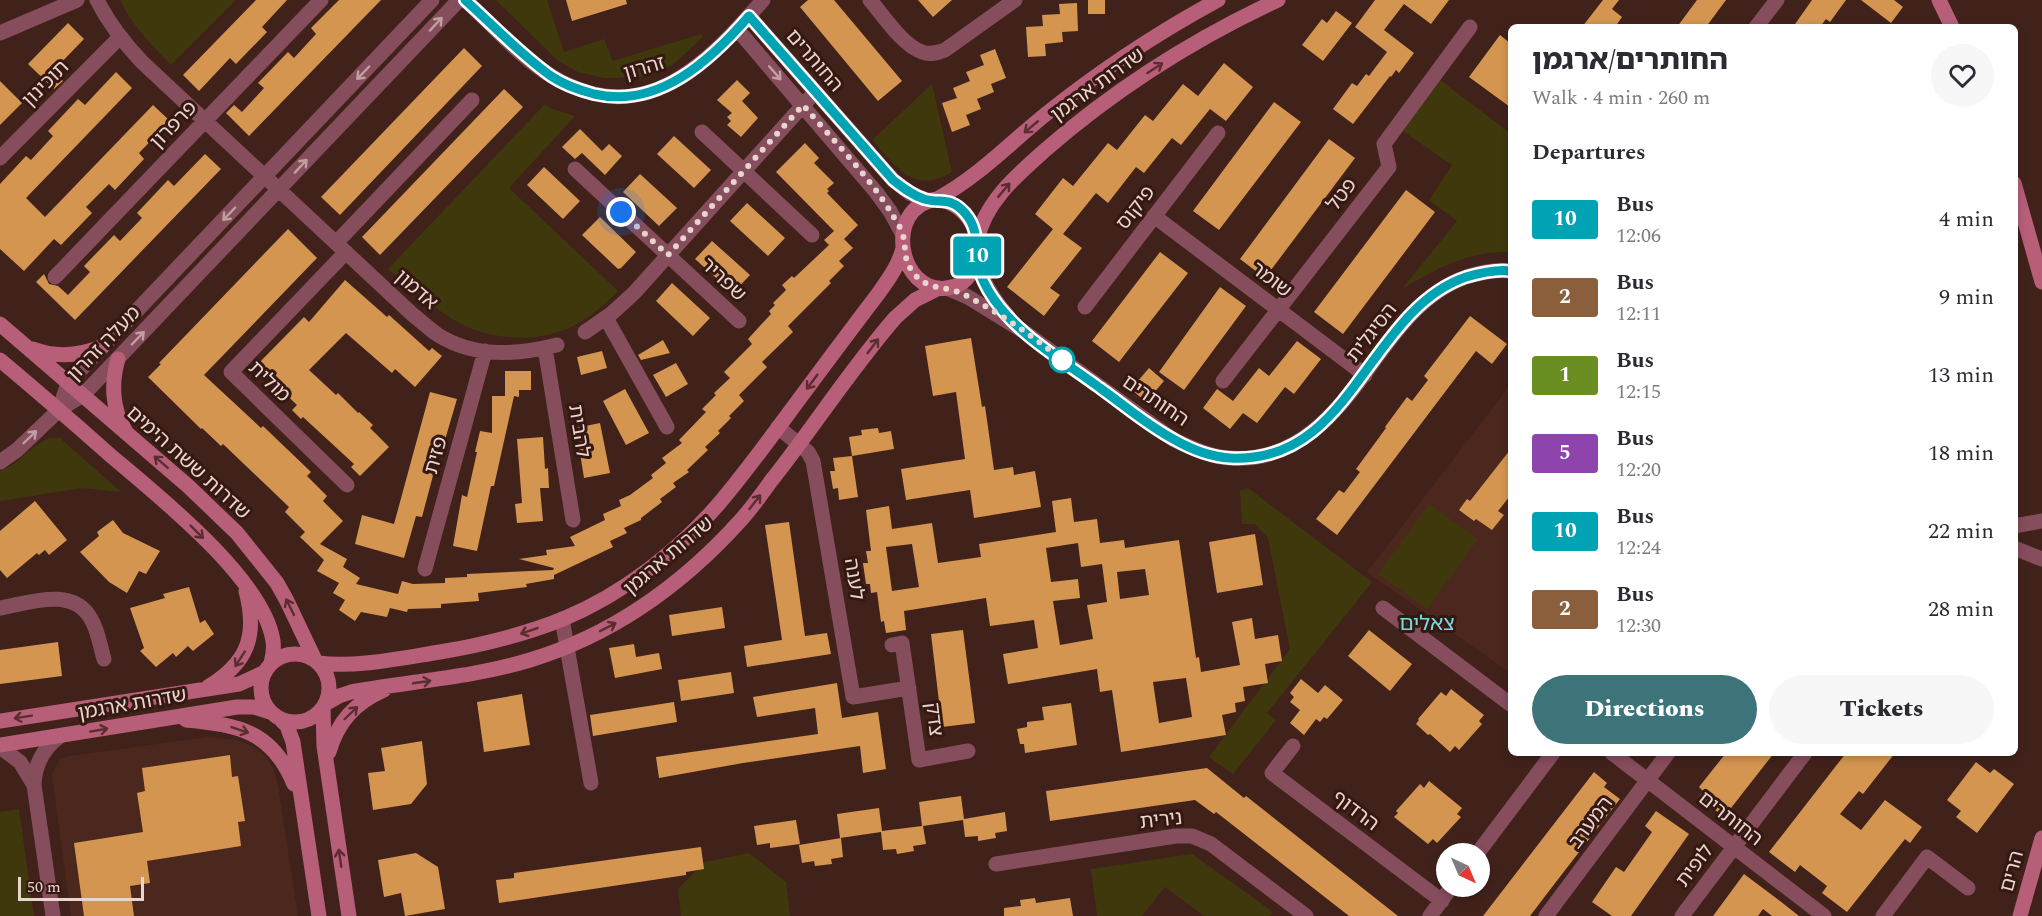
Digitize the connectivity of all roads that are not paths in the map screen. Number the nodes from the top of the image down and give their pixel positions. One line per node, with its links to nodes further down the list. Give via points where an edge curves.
1 (77, 0): 19 (street)
2 (97, 0): 20 (street, אדמון)
3 (321, 0): 24 (street, פרפרון)
4 (432, 0): 30 (street, מעלה זהרון, one-way to 30)
5 (459, 0): 31 (street, מעלה זהרון, one-way to 5)
6 (465, 0): 18 (street, זהרון, via 554,78 606,96 633,96 660,89 687,75)
7 (763, 0): 14 (street, זהרון)
8 (870, 0): 9 (street, via 912,46 933,54 945,51)
9 (1015, 0)
10 (1218, 0): 33 (street, שדרות ארגמן, one-way to 33, via 1109,66 977,172)
11 (1278, 0): 37 (street, שדרות ארגמן, one-way to 11, via 982,224 1000,196 1026,167 1098,107 1168,59)
12 (1777, 0): 15 (street)
13 (1939, 0): 16 (street)
14 (749, 16): 18 (street, זהרון); 21 (street, החותרים)
15 (1758, 24)
16 (1951, 24)
17 (1470, 27): 46 (street, פטל, via 1384,144 1389,167)
18 (737, 29): 23 (street, החותרים, one-way to 23)
19 (0, 33)
20 (120, 37): 24 (street, אדמון); 27 (street, תוכינון)
21 (815, 92): 23 (street); 33 (street, החותרים, via 893,180 911,194)
22 (472, 100): 38 (street, מולית)
23 (803, 105): 29 (street); 36 (street, החותרים, via 884,201)
24 (205, 121): 30 (street, אדמון); 42 (street, פרפרון)
25 (702, 132): 29 (street)
26 (1218, 133): 34 (street, פיקוס)
27 (0, 158)
28 (574, 169): 39 (street, שפריר)
29 (743, 171): 35 (street); 39 (street)
30 (264, 177): 31 (street, אדמון); 52 (street, מעלה זהרון, one-way to 52)
31 (279, 190): 38 (street, אדמון); 56 (street, מעלה זהרון, one-way to 31)
32 (2018, 197): 43 (street)
33 (934, 200): 36 (street, via 911,213); 37 (street, via 952,203 964,212)
34 (1154, 216): 45 (street, פיקוס); 46 (street, שומר)
35 (812, 235)
36 (903, 241): 44 (street, via 907,261 916,276 928,285); 64 (street, שדרות ארגמן, one-way to 64, via 901,256 883,287)
37 (977, 241): 40 (street)
38 (341, 248): 55 (street, אדמון, via 439,335); 69 (street, מולית, via 231,372)
39 (668, 255): 47 (street); 48 (street, שפריר)
40 (977, 258): 44 (street, via 964,281); 50 (street, החותרים, via 988,290)
41 (1508, 271): 58 (street, הסיגלית, via 1481,272 1433,294 1411,313)
42 (55, 277)
43 (2042, 282)
44 (943, 288): 50 (street, החותרים, via 968,297); 66 (street, שדרות ארגמן, one-way to 44, via 901,311 922,295)
45 (1085, 307)
46 (1278, 309): 58 (street, שומר); 59 (street, פטל)
47 (606, 318): 51 (street); 63 (street)
48 (739, 321)
49 (0, 324): 54 (street, שדרות ששת הימים)
50 (1023, 331): 67 (street, החותרים, via 1174,440 1201,452 1229,458 1256,458)
51 (585, 332)
52 (103, 346): 54 (street, via 63,355); 60 (street, מעלה זהרון)
53 (551, 346): 55 (street, אדמון, via 518,353); 70 (street, להבית)
54 (28, 347): 60 (street, שדרות ששת הימים)
55 (485, 351): 75 (street, פזית)
56 (118, 359): 61 (street, מעלה זהרון); 65 (street, via 113,381 115,400)
57 (0, 360): 62 (street)
58 (1365, 375): 67 (street, הסיגלית, via 1333,414 1308,436)
59 (1223, 381)
60 (68, 382): 61 (street, שדרות ששת הימים); 62 (street, מעלה זהרון)
61 (83, 395): 62 (street, מעלה זהרון); 65 (street, שדרות ששת הימים)
62 (59, 410): 68 (street, one-way to 62); 76 (street, one-way to 76, via 186,521)
63 (667, 427)
64 (778, 427): 66 (street, לענה); 79 (street, שדרות ארגמן, via 720,502 684,539 646,571)
65 (127, 433): 83 (street, שדרות ששת הימים, one-way to 65, via 287,601 251,549 205,501)
66 (800, 444): 81 (street, שדרות ארגמן, one-way to 66, via 620,621 702,559 741,520); 86 (street, לענה, via 813,461 853,697)
67 (1282, 450)
68 (0, 462)
69 (347, 485)
70 (573, 520)
71 (2042, 522): 72 (street)
72 (2018, 525)
73 (2018, 550): 74 (street)
74 (2042, 559)
75 (424, 569)
76 (243, 583): 84 (street, via 272,634 274,650); 87 (street, one-way to 87, via 250,614 249,641 235,667)
77 (0, 608): 82 (street, via 58,598 78,604 91,618)
78 (1383, 608): 88 (street)
79 (562, 619): 81 (street); 83 (street, שדרות ארגמן, one-way to 83, via 480,645 350,664)
80 (892, 645): 86 (street, צדק, via 902,643)
81 (566, 647): 85 (street, שדרות ארגמן, one-way to 81, via 485,672); 103 (street)
82 (104, 659)
83 (316, 661): 84 (street, via 289,654); 89 (street, via 329,682)
84 (268, 668): 87 (street, שדרות ארגמן, via 242,683); 90 (street, via 261,681 261,694)
85 (398, 685): 89 (street, שדרות ארגמן, via 351,692); 101 (street, one-way to 85, via 334,734 353,710)
86 (909, 688): 96 (street, צדק, via 919,760)
87 (203, 690): 92 (street, שדרות ארגמן, one-way to 92)
88 (1508, 702)
89 (324, 706): 90 (street, via 308,720 294,723); 101 (street)
90 (276, 716): 91 (street, שדרות ארגמן, via 254,707 237,707); 105 (street, via 287,726 293,742)
91 (162, 719): 93 (street, שדרות ארגמן, one-way to 91); 105 (street, one-way to 105, via 220,725 255,735 287,768)
92 (0, 721)
93 (60, 736): 94 (street, שדרות ארגמן); 104 (street, via 40,758)
94 (0, 746): 104 (street, via 20,762)
95 (1293, 746): 112 (street, הרדוף, via 1272,772)
96 (968, 751)
97 (1551, 756): 107 (street)
98 (1616, 756): 102 (street, החותרים)
99 (1666, 756): 102 (street, המערב)
100 (1803, 756): 108 (street, לופית)
101 (326, 761): 115 (street, one-way to 101)
102 (1648, 780): 108 (street, החותרים); 118 (street, המערב)
103 (591, 783)
104 (34, 785): 113 (street)
105 (304, 812): 114 (street)
106 (2042, 838): 122 (street, הרים)
107 (1485, 843)
108 (1734, 847): 119 (street, לופית); 120 (street, החותרים)
109 (996, 864): 116 (street, נירית, via 1192,836 1215,847)
110 (1968, 888): 121 (street, via 1928,857)
111 (1445, 897): 112 (street)
112 (1442, 901): 117 (street)
113 (53, 916)
114 (319, 916)
115 (349, 916)
116 (1306, 916)
117 (1430, 916)
118 (1546, 916)
119 (1682, 916)
120 (1824, 916)
121 (1883, 916)
122 (2020, 916)

